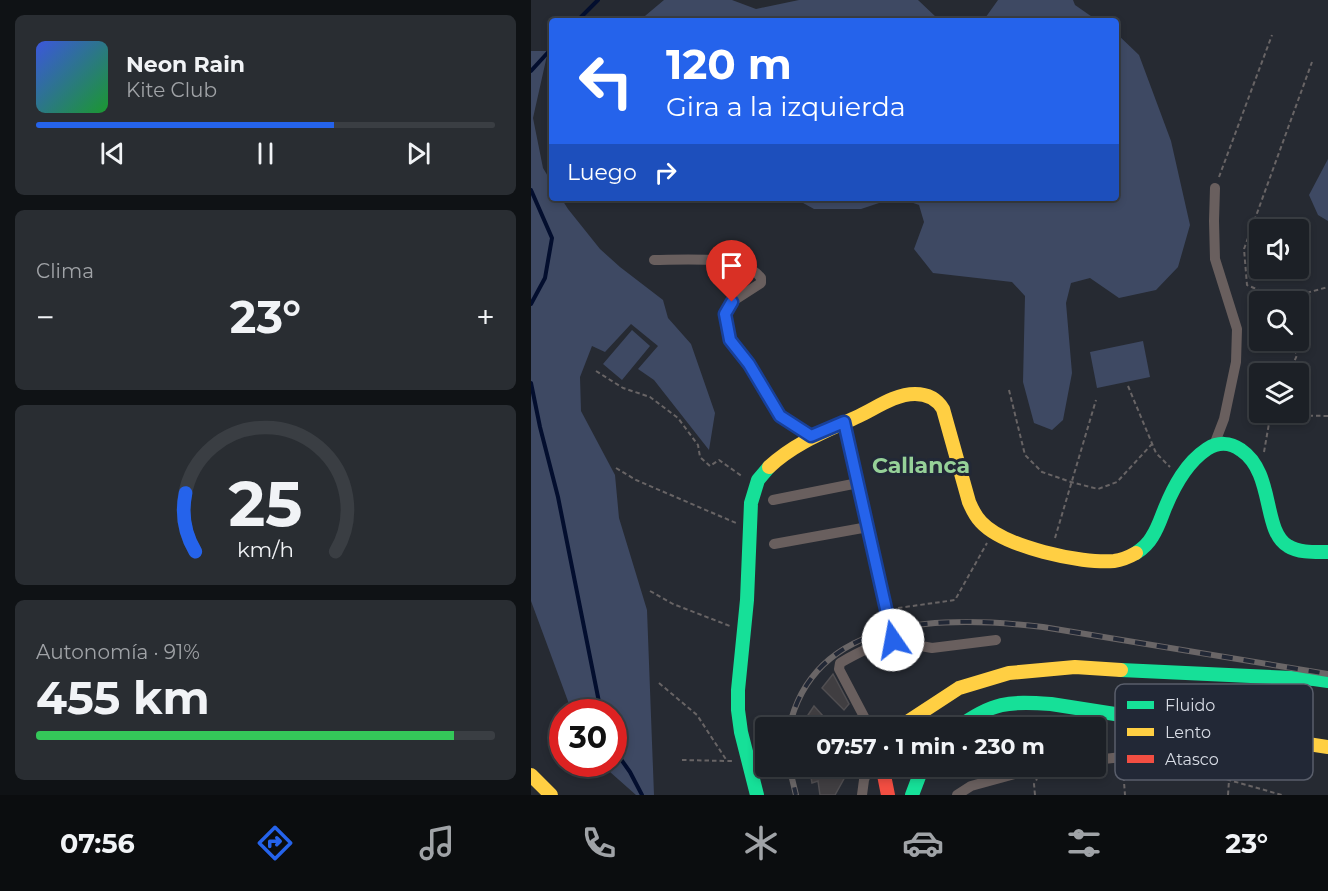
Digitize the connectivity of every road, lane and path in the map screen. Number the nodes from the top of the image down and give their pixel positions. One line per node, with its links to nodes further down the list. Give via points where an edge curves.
1 (1272, 35): 3 (path)
2 (1312, 62): 6 (path, via 1245,249 1247,285)
3 (1215, 189): 18 (street, via 1215,259 1237,340 1224,419)
4 (654, 260): 16 (street, via 723,261 757,272 761,283 732,302 725,314 730,340 780,416)
5 (1328, 287): 7 (path)
6 (1260, 291)
7 (1309, 292)
8 (596, 371): 24 (path, via 623,388 650,397 678,418 698,445 700,457 710,466 719,460)
9 (1128, 386): 17 (path)
10 (1009, 390): 22 (path, via 1025,455 1042,472)
11 (1096, 400): 22 (path)
12 (1309, 415): 13 (path)
13 (1328, 416)
14 (844, 422): 16 (main road); 23 (street); 28 (main road, via 911,394 939,403 963,488 971,507)
15 (1269, 423): 20 (path)
16 (811, 436): 24 (main road, via 780,458)
17 (1152, 444): 21 (path); 22 (path, via 1117,482 1098,489)
18 (1214, 445): 20 (main road, via 1225,443 1241,450); 21 (main road, via 1199,455)
19 (616, 468): 27 (path)
20 (1260, 475): 30 (main road, via 1278,538 1295,550)
21 (1181, 478): 31 (main road, via 1158,528 1139,552 1110,561)
22 (1071, 482): 31 (path)
23 (858, 483): 25 (street); 26 (street)
24 (756, 485): 27 (main road)
25 (773, 500)
26 (868, 527): 29 (street); 33 (street)
27 (749, 529): 34 (main road)
28 (993, 532): 31 (main road); 33 (path, via 955,600)
29 (774, 544)
30 (1328, 552)
31 (1051, 553)
32 (650, 591): 34 (path)
33 (886, 609): 35 (street)
34 (744, 632): 47 (main road, via 738,708)
35 (893, 640): 36 (street, via 909,640 926,648); 40 (street, via 840,663 839,669)
36 (996, 640)
37 (1328, 681): 41 (main road, via 1075,667 1009,673 959,688)
38 (659, 683): 46 (path, via 697,715)
39 (1115, 714): 42 (main road, via 1021,702 1003,704)
40 (864, 717)
41 (915, 717)
42 (974, 717)
43 (1313, 745): 44 (main road)
44 (1328, 747)
45 (682, 760): 46 (path)
46 (727, 761): 47 (path)
47 (747, 761): 56 (main road)
48 (531, 775): 55 (main road)
49 (865, 777): 57 (street)
50 (884, 777): 58 (main road)
51 (919, 777): 59 (main road)
52 (1003, 777): 60 (street, via 971,786)
53 (1124, 780): 61 (path)
54 (1229, 780): 62 (path); 63 (path)
55 (551, 795)
56 (757, 795)
57 (862, 795)
58 (888, 795)
59 (912, 795)
60 (957, 795)
61 (1125, 795)
62 (1228, 795)
63 (1282, 795)

